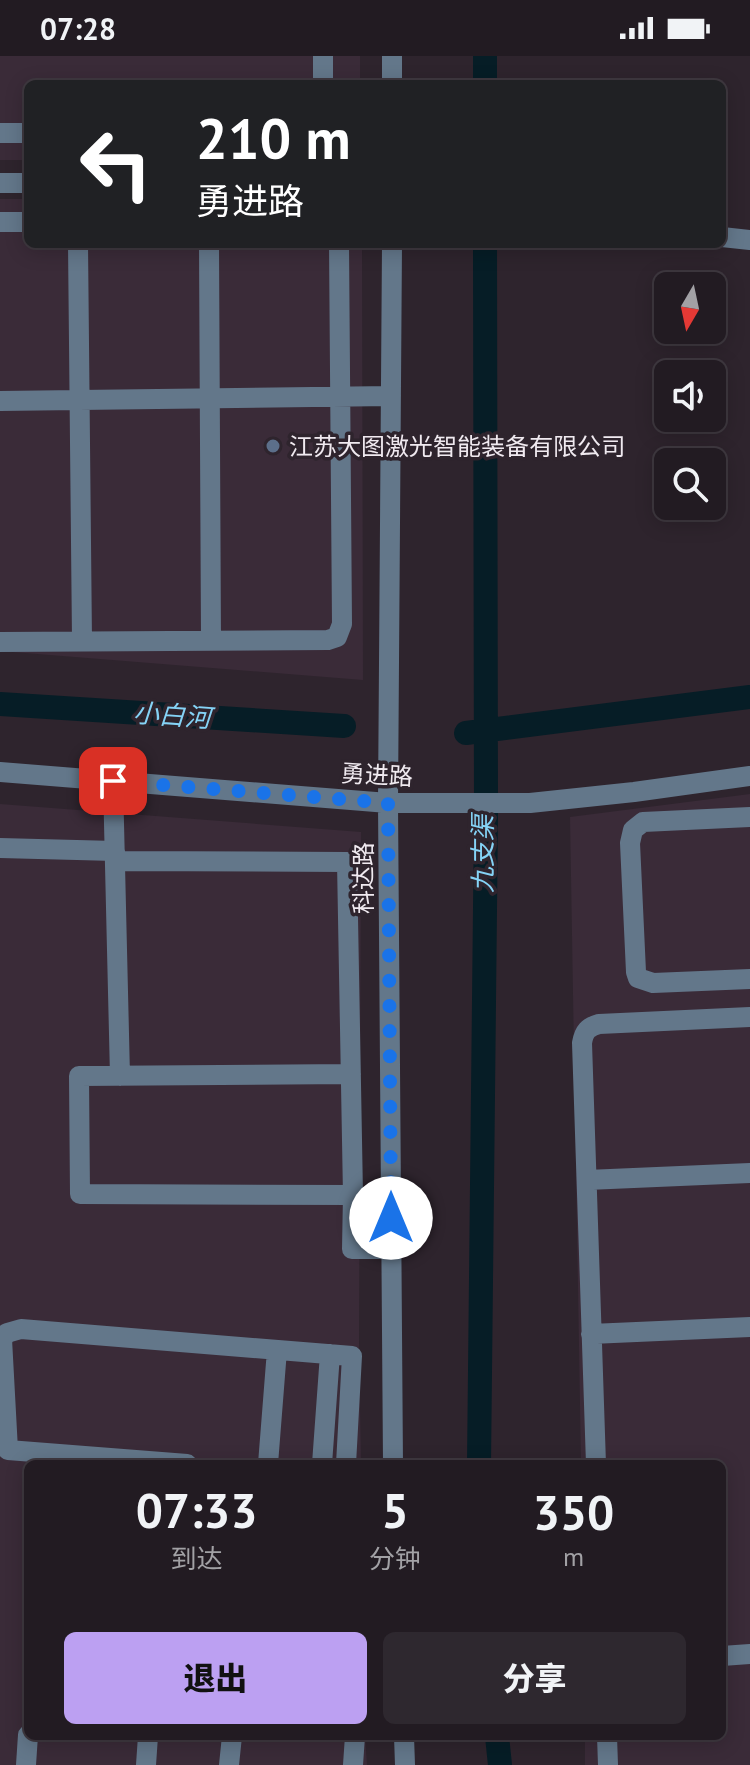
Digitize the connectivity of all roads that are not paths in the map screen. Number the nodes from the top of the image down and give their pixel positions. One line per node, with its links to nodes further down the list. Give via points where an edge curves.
1 (323, 56): 3 (street)
2 (392, 56): 4 (street)
3 (323, 80)
4 (392, 80)
5 (0, 133): 6 (street)
6 (24, 133)
7 (0, 183): 8 (street)
8 (24, 183)
9 (0, 222): 10 (street)
10 (24, 222)
11 (726, 237): 12 (street)
12 (750, 240)
13 (78, 248): 20 (street)
14 (209, 248): 19 (street)
15 (339, 248): 18 (street)
16 (392, 248): 17 (street, 科达路)
17 (391, 396): 18 (street); 29 (street, 科达路)
18 (341, 397): 19 (street); 23 (street, via 340,632 328,640)
19 (210, 399): 20 (street); 23 (street)
20 (80, 400): 21 (street); 22 (street)
21 (0, 401)
22 (82, 641): 23 (street); 24 (street)
23 (211, 641)
24 (0, 642)
25 (0, 772): 27 (street, 勇进路)
26 (750, 776): 28 (street, 勇进路)
27 (113, 781): 29 (street, 勇进路); 33 (street)
28 (718, 781): 29 (street, 勇进路, via 530,803); 31 (street)
29 (388, 803): 41 (street, 科达路)
30 (750, 817): 31 (street)
31 (721, 818): 34 (street, via 643,822 633,830 636,972 653,983)
32 (0, 848): 33 (street)
33 (115, 856): 36 (street, via 347,862); 37 (street)
34 (750, 979)
35 (750, 1017): 39 (street, via 599,1024 583,1034)
36 (351, 1074): 37 (street); 40 (street)
37 (120, 1076): 40 (street, via 79,1076 80,1194)
38 (750, 1173): 39 (street)
39 (587, 1180): 43 (street)
40 (353, 1195): 41 (street, via 352,1249)
41 (392, 1249): 50 (street, 科达路)
42 (750, 1327): 43 (street)
43 (591, 1334): 51 (street)
44 (277, 1350): 45 (street); 46 (street, via 21,1329 7,1333 2,1348 8,1450); 47 (street)
45 (330, 1354): 48 (street); 49 (street, via 352,1356)
46 (113, 1460)
47 (268, 1460)
48 (322, 1460)
49 (346, 1460)
50 (393, 1460)
51 (596, 1460)
52 (750, 1654): 53 (street)
53 (726, 1656)
54 (28, 1740): 60 (street)
55 (148, 1740): 61 (street)
56 (232, 1740): 62 (street)
57 (355, 1740): 63 (street)
58 (404, 1740): 64 (street)
59 (607, 1740): 65 (street)
60 (26, 1765)
61 (146, 1765)
62 (229, 1765)
63 (353, 1765)
64 (405, 1765)
65 (608, 1765)

